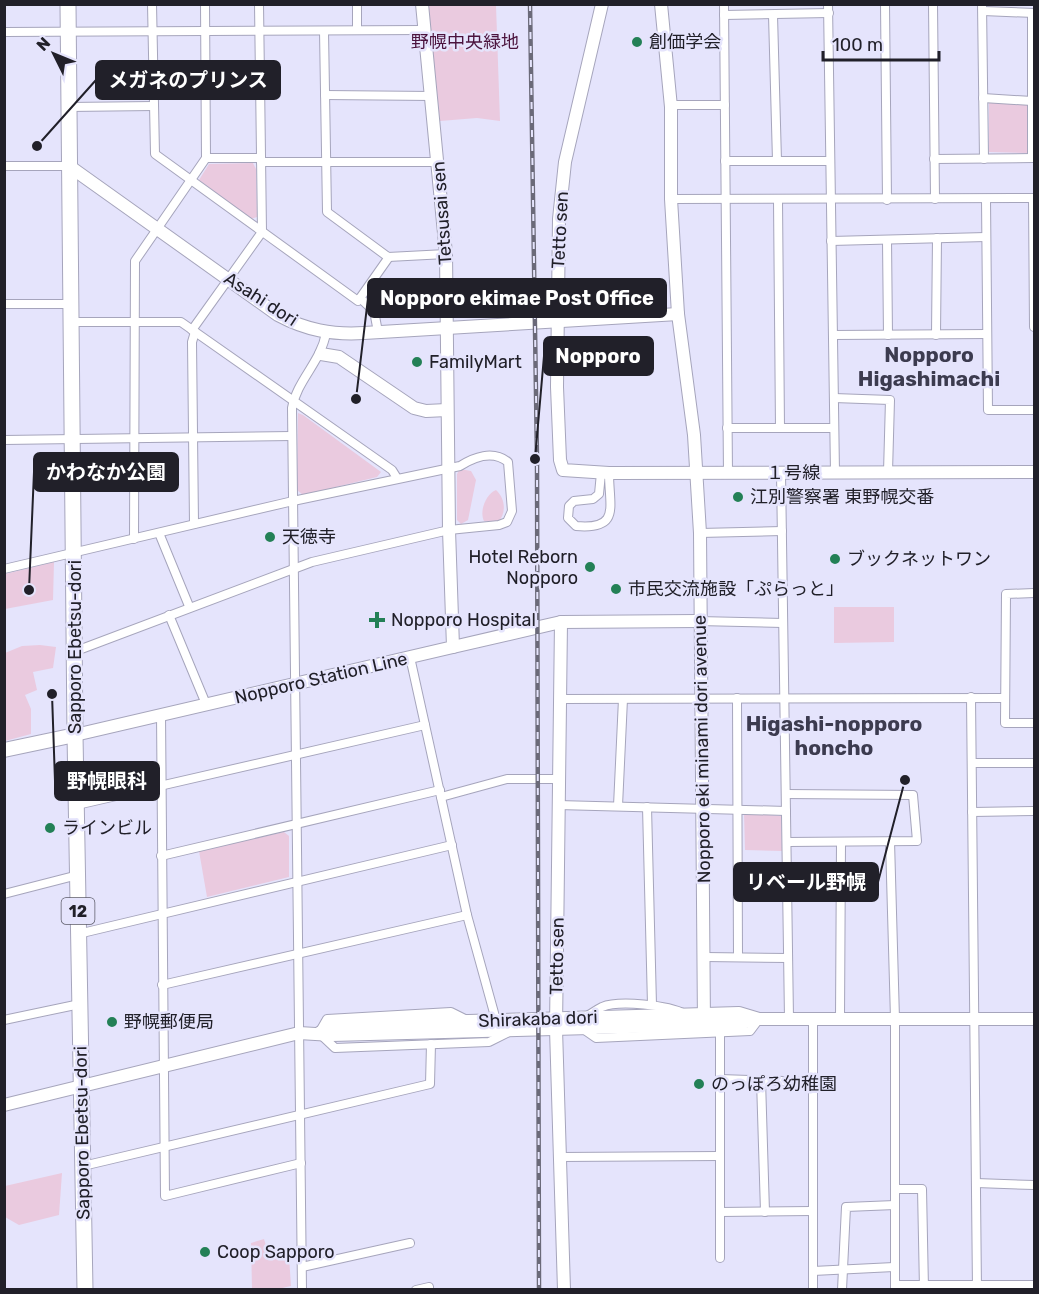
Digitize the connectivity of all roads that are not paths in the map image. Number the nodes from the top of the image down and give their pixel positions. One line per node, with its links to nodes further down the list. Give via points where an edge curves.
1 (68, 4): 24 (highway, Sapporo Ebetsu-dori / 12)
2 (152, 4): 22 (street)
3 (205, 4): 23 (street)
4 (259, 4): 19 (street)
5 (357, 4): 17 (street)
6 (422, 4): 18 (street, Tetsusai sen)
7 (602, 4): 67 (street, Tetto sen, via 565,162 558,219)
8 (661, 4): 29 (street, Nopporo eki minami dori avenue)
9 (724, 4): 15 (street)
10 (885, 4): 53 (street)
11 (933, 4): 35 (street)
12 (982, 8): 14 (street); 27 (street)
13 (829, 9): 16 (street); 40 (street)
14 (1033, 13): 28 (street)
15 (724, 15): 16 (street); 30 (street)
16 (773, 15): 39 (street)
17 (357, 30): 18 (street); 20 (street)
18 (425, 30): 26 (street, Tetsusai sen)
19 (260, 31): 20 (street); 23 (street); 37 (street)
20 (324, 31): 25 (street)
21 (4, 32): 24 (street)
22 (152, 32): 23 (street); 24 (street); 31 (street)
23 (205, 32): 33 (street)
24 (69, 33): 32 (highway, Sapporo Ebetsu-dori / 12)
25 (325, 95): 26 (street); 41 (street)
26 (432, 96): 42 (street, Tetsusai sen)
27 (983, 98): 28 (street); 36 (street)
28 (1032, 101): 34 (street)
29 (670, 105): 30 (street); 47 (street, Nopporo eki minami dori avenue)
30 (725, 105): 38 (street)
31 (154, 106): 32 (street); 45 (street, via 156,154)
32 (69, 107): 44 (highway, Sapporo Ebetsu-dori / 12)
33 (206, 158): 37 (street); 45 (street)
34 (1033, 158): 36 (street)
35 (934, 159): 36 (street); 48 (street)
36 (984, 159)
37 (261, 160): 41 (street); 55 (street)
38 (726, 160): 39 (street); 50 (street)
39 (777, 161): 40 (street)
40 (830, 161): 52 (street)
41 (326, 162): 42 (street); 61 (street, via 327,212)
42 (439, 162): 60 (street, Tetsusai sen)
43 (4, 166): 44 (street)
44 (69, 166): 54 (street, Asahi dori); 65 (highway, Sapporo Ebetsu-dori / 12)
45 (191, 180): 54 (street); 55 (street)
46 (1034, 198): 49 (street); 71 (street)
47 (671, 199): 50 (street); 66 (street, Nopporo eki minami dori avenue)
48 (935, 199): 49 (street); 53 (street)
49 (986, 199): 56 (street)
50 (726, 200): 51 (street); 84 (street)
51 (778, 200): 52 (street); 85 (street)
52 (831, 200): 53 (street); 59 (street)
53 (887, 200)
54 (157, 228): 62 (street, Asahi dori); 69 (street, via 135,261)
55 (262, 232): 62 (street); 63 (street, via 358,301)
56 (986, 237): 57 (street); 75 (street)
57 (937, 238): 58 (street); 78 (street)
58 (887, 240): 59 (street); 77 (street)
59 (831, 241): 76 (street)
60 (446, 254): 61 (street); 70 (street, Tetsusai sen)
61 (389, 257): 63 (street)
62 (229, 279): 72 (street); 74 (street, Asahi dori, via 278,315)
63 (360, 298): 73 (street, via 374,311)
64 (4, 304): 65 (street)
65 (71, 304): 68 (highway, Sapporo Ebetsu-dori / 12)
66 (678, 314): 67 (street, Asahi dori); 98 (street, Nopporo eki minami dori avenue)
67 (558, 319): 70 (street, Asahi dori); 92 (street, Tetto sen)
68 (71, 322): 69 (street); 91 (highway, Sapporo Ebetsu-dori / 12)
69 (136, 322): 72 (street, via 181,322); 89 (street)
70 (447, 326): 73 (street, Asahi dori); 82 (street, Tetsusai sen)
71 (1035, 327)
72 (193, 331): 81 (street); 88 (street)
73 (378, 332): 74 (street, Asahi dori)
74 (326, 333): 79 (street)
75 (987, 334): 78 (street); 83 (street, via 988,410)
76 (833, 335): 77 (street); 80 (street)
77 (888, 335): 78 (street)
78 (936, 335)
79 (321, 354): 81 (street); 82 (street, via 339,357 414,408)
80 (834, 398): 86 (street); 95 (street, via 890,400)
81 (294, 399): 87 (street); 101 (street)
82 (447, 410): 93 (street, Tetsusai sen)
83 (1035, 410)
84 (728, 428): 85 (street); 99 (street)
85 (780, 428): 86 (street)
86 (834, 428): 94 (street)
87 (292, 436): 88 (street); 102 (street)
88 (193, 437): 89 (street); 103 (street)
89 (136, 438): 91 (street); 108 (street)
90 (4, 440): 91 (street)
91 (72, 440): 109 (highway, Sapporo Ebetsu-dori / 12)
92 (560, 460): 97 (street, １号線, via 566,472)
93 (448, 468): 101 (street); 104 (street, Tetsusai sen); 104 (street, via 483,456 503,458 510,469 512,510 507,522 499,525)
94 (835, 472): 95 (street, １号線); 100 (street, １号線)
95 (888, 472): 96 (street, １号線)
96 (1035, 472)
97 (605, 473): 97 (street, via 607,522 600,526 573,524 568,518 569,506 599,494); 98 (street, １号線)
98 (696, 473): 99 (street, １号線); 107 (street, Nopporo eki minami dori avenue)
99 (728, 473): 100 (street, １号線)
100 (781, 473): 105 (street)
101 (397, 478): 102 (street)
102 (293, 501): 103 (street); 111 (street)
103 (194, 524): 106 (street)
104 (449, 530): 111 (street); 118 (street)
105 (782, 531): 107 (street); 117 (street)
106 (159, 533): 108 (street); 113 (street)
107 (700, 533): 115 (street, Nopporo eki minami dori avenue)
108 (134, 539): 109 (street)
109 (74, 552): 110 (street); 119 (highway, Sapporo Ebetsu-dori / 12)
110 (4, 569)
111 (293, 569): 113 (street); 121 (street)
112 (1035, 593): 125 (street, via 1006,594)
113 (189, 606): 114 (street)
114 (169, 615): 119 (street); 129 (street)
115 (698, 621): 116 (street, Nopporo Station Line); 117 (street); 128 (street, Nopporo eki minami dori avenue)
116 (561, 622): 118 (street, Nopporo Station Line); 126 (street, Tetto sen)
117 (783, 623): 122 (street)
118 (453, 647): 120 (street, Nopporo Station Line)
119 (76, 651): 133 (highway, Sapporo Ebetsu-dori / 12)
120 (410, 657): 121 (street, Nopporo Station Line); 132 (street)
121 (295, 684): 129 (street, Nopporo Station Line); 135 (street)
122 (784, 697): 123 (street); 124 (street); 141 (street)
123 (971, 697): 125 (street); 136 (street)
124 (737, 698): 128 (street); 147 (street)
125 (1005, 698): 131 (street, via 1005,723)
126 (560, 699): 127 (street); 138 (street, Tetto sen)
127 (623, 699): 128 (street); 144 (street)
128 (700, 699): 146 (street, Nopporo eki minami dori avenue)
129 (206, 704): 130 (street, Nopporo Station Line)
130 (160, 714): 133 (street, Nopporo Station Line); 139 (street)
131 (1035, 723)
132 (425, 725): 135 (street); 140 (street)
133 (75, 735): 134 (main road); 142 (highway, Sapporo Ebetsu-dori / 12)
134 (4, 750)
135 (296, 755): 139 (street); 151 (street)
136 (972, 763): 137 (street); 150 (street)
137 (1035, 763)
138 (558, 779): 140 (street, via 507,779); 143 (street, Tetto sen)
139 (161, 786): 142 (street); 156 (street)
140 (441, 794): 151 (street); 155 (street)
141 (786, 794): 148 (street); 152 (street, via 913,795 917,841)
142 (77, 805): 157 (highway, Sapporo Ebetsu-dori / 12)
143 (558, 805): 144 (street); 182 (street, Tetto sen)
144 (618, 806): 145 (street)
145 (647, 807): 146 (street); 169 (street)
146 (704, 809): 147 (street); 164 (street, Nopporo eki minami dori avenue)
147 (738, 810): 148 (street); 165 (street)
148 (786, 811): 153 (street)
149 (1035, 811): 150 (street)
150 (972, 812): 180 (street)
151 (297, 825): 156 (street); 158 (street)
152 (890, 841): 154 (street); 175 (street)
153 (787, 842): 154 (street); 166 (street)
154 (841, 842): 179 (street)
155 (452, 845): 158 (street); 160 (street)
156 (161, 856): 161 (street)
157 (78, 875): 159 (street); 162 (highway, Sapporo Ebetsu-dori / 12)
158 (297, 884): 161 (street); 163 (street)
159 (4, 894)
160 (467, 915): 163 (street); 178 (street)
161 (162, 916): 162 (street); 167 (street)
162 (78, 934): 168 (highway, Sapporo Ebetsu-dori / 12)
163 (298, 952): 167 (street); 186 (street)
164 (705, 957): 165 (street); 171 (street, Nopporo eki minami dori avenue)
165 (738, 957): 166 (street)
166 (788, 958): 173 (street)
167 (162, 985): 188 (street)
168 (80, 1004): 177 (street); 192 (highway, Sapporo Ebetsu-dori / 12)
169 (652, 1005): 170 (street); 181 (street, via 603,1006)
170 (685, 1014): 171 (street, Shirakaba dori); 181 (street, Shirakaba dori)
171 (704, 1019): 172 (street, Shirakaba dori, via 737,1024); 181 (street, Shirakaba dori)
172 (759, 1019): 173 (street, Shirakaba dori); 184 (street, via 750,1031)
173 (789, 1019): 174 (street, Shirakaba dori)
174 (813, 1019): 179 (street, Shirakaba dori); 191 (street)
175 (895, 1019): 179 (street, Shirakaba dori); 180 (street, Shirakaba dori); 202 (street)
176 (1035, 1019): 180 (street, Shirakaba dori)
177 (4, 1020)
178 (496, 1020): 182 (street, Shirakaba dori); 185 (street, Shirakaba dori, via 334,1025)
179 (840, 1020)
180 (975, 1020): 200 (street)
181 (584, 1023): 182 (street, Shirakaba dori); 184 (street, via 596,1038)
182 (556, 1024): 183 (street, Shirakaba dori); 197 (street, Tetto sen)
183 (512, 1031): 185 (street, Shirakaba dori); 187 (street, via 489,1042)
184 (720, 1032): 189 (street)
185 (319, 1033): 186 (street, Shirakaba dori); 187 (street, via 335,1048)
186 (299, 1034): 188 (street, Shirakaba dori); 194 (street)
187 (431, 1044): 194 (street, via 430,1084)
188 (163, 1066): 192 (street, Shirakaba dori); 195 (street)
189 (720, 1079): 190 (street); 196 (street)
190 (761, 1080): 191 (street); 206 (street)
191 (812, 1082): 204 (street)
192 (79, 1087): 193 (street, Shirakaba dori); 199 (highway, Sapporo Ebetsu-dori / 12)
193 (4, 1105)
194 (300, 1115): 195 (street); 198 (street)
195 (165, 1147): 198 (street, via 165,1196); 199 (street)
196 (720, 1156): 197 (street); 205 (street)
197 (560, 1157): 221 (street, Tetto sen)
198 (301, 1163): 209 (street)
199 (83, 1166): 218 (highway, Sapporo Ebetsu-dori / 12)
200 (976, 1183): 201 (street); 217 (street)
201 (1035, 1185)
202 (895, 1189): 203 (street); 216 (street, via 922,1189)
203 (895, 1205): 210 (street); 212 (street, via 846,1207)
204 (812, 1211): 206 (street); 211 (street)
205 (720, 1212): 206 (street); 208 (street)
206 (765, 1212)
207 (410, 1243): 209 (street)
208 (720, 1258)
209 (302, 1267): 219 (street)
210 (894, 1267): 212 (street); 215 (street)
211 (813, 1271): 212 (street); 222 (street)
212 (842, 1271): 223 (street)
213 (1035, 1284): 217 (street)
214 (429, 1287): 220 (street)
215 (895, 1287): 216 (street)
216 (924, 1287): 217 (street)
217 (976, 1287)
218 (85, 1290)
219 (302, 1290)
220 (416, 1290)
221 (564, 1290)
222 (813, 1290)
223 (842, 1290)

